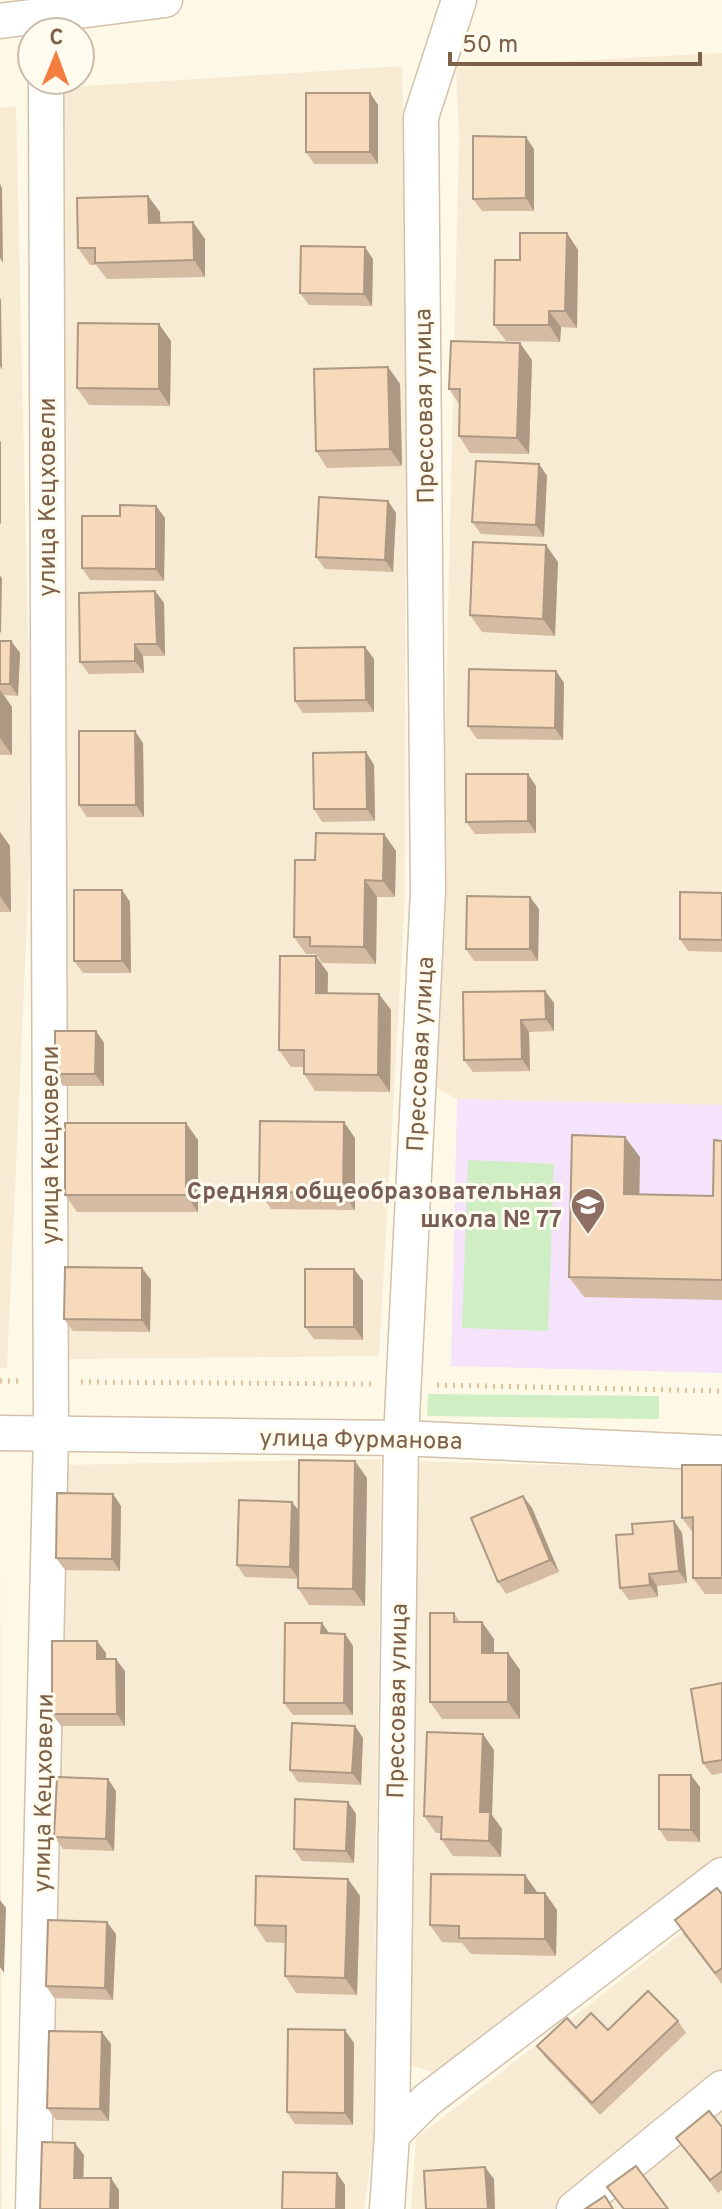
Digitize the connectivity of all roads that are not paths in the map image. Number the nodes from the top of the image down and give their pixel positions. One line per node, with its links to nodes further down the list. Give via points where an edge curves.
1 (165, 0): 3 (street)
2 (459, 0): 7 (street, Прессовая улица, via 421,117 428,891)
3 (82, 16)
4 (46, 96): 6 (street, улица Кецховели)
5 (0, 1433): 6 (street, улица Фурманова)
6 (51, 1435): 7 (street, улица Фурманова); 12 (street, улица Кецховели)
7 (401, 1438): 8 (street, улица Фурманова); 11 (street, Прессовая улица)
8 (722, 1453)
9 (722, 1875): 11 (street, via 427,2100)
10 (722, 2088): 14 (street)
11 (392, 2135): 13 (street, Прессовая улица)
12 (33, 2209)
13 (387, 2209)
14 (574, 2209)

